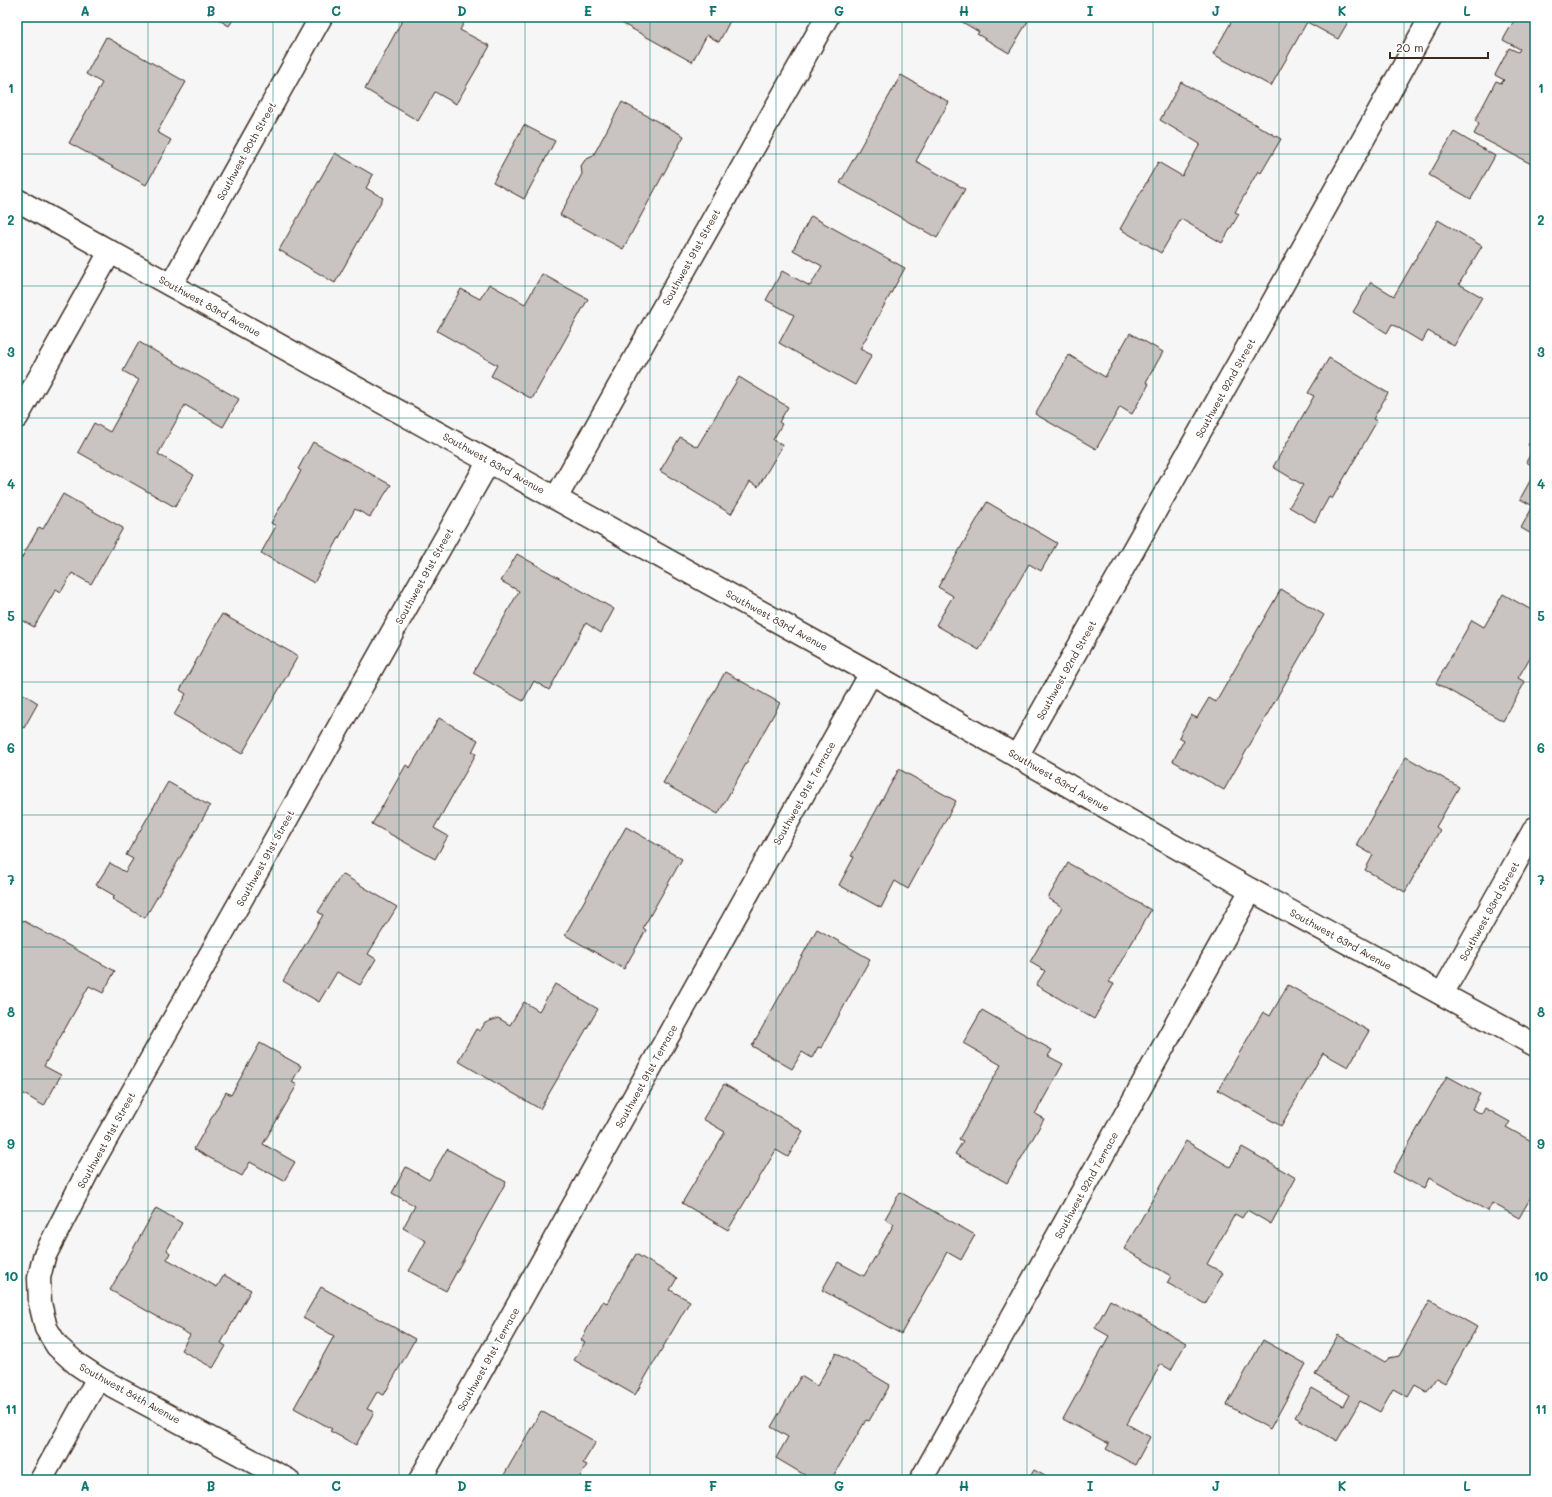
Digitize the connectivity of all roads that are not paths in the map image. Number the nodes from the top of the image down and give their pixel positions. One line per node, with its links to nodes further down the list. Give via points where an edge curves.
1 (321, 17): 6 (street, Southwest 90th Street)
2 (827, 17): 9 (street, Southwest 91st Street)
3 (1431, 17): 11 (street, Southwest 92nd Street)
4 (17, 200): 5 (street, Southwest 83rd Avenue)
5 (110, 252): 6 (street, Southwest 83rd Avenue); 7 (street)
6 (171, 285): 8 (street, Southwest 83rd Avenue)
7 (17, 417)
8 (489, 461): 9 (street, Southwest 83rd Avenue); 16 (street, Southwest 91st Street, via 89,1169)
9 (556, 498): 10 (street, Southwest 83rd Avenue)
10 (871, 673): 11 (street, Southwest 83rd Avenue); 20 (street, Southwest 91st Terrace)
11 (1017, 756): 13 (street, Southwest 83rd Avenue)
12 (1535, 828): 14 (street, Southwest 93rd Street)
13 (1251, 890): 14 (street, Southwest 83rd Avenue); 21 (street, Southwest 92nd Terrace)
14 (1442, 994): 15 (street, Southwest 83rd Avenue)
15 (1535, 1045)
16 (44, 1257): 17 (street, Southwest 84th Avenue, via 39,1278 40,1303 46,1328 57,1346)
17 (98, 1378): 18 (street); 19 (street, Southwest 84th Avenue)
18 (41, 1480)
19 (288, 1480)
20 (420, 1480)
21 (921, 1480)

